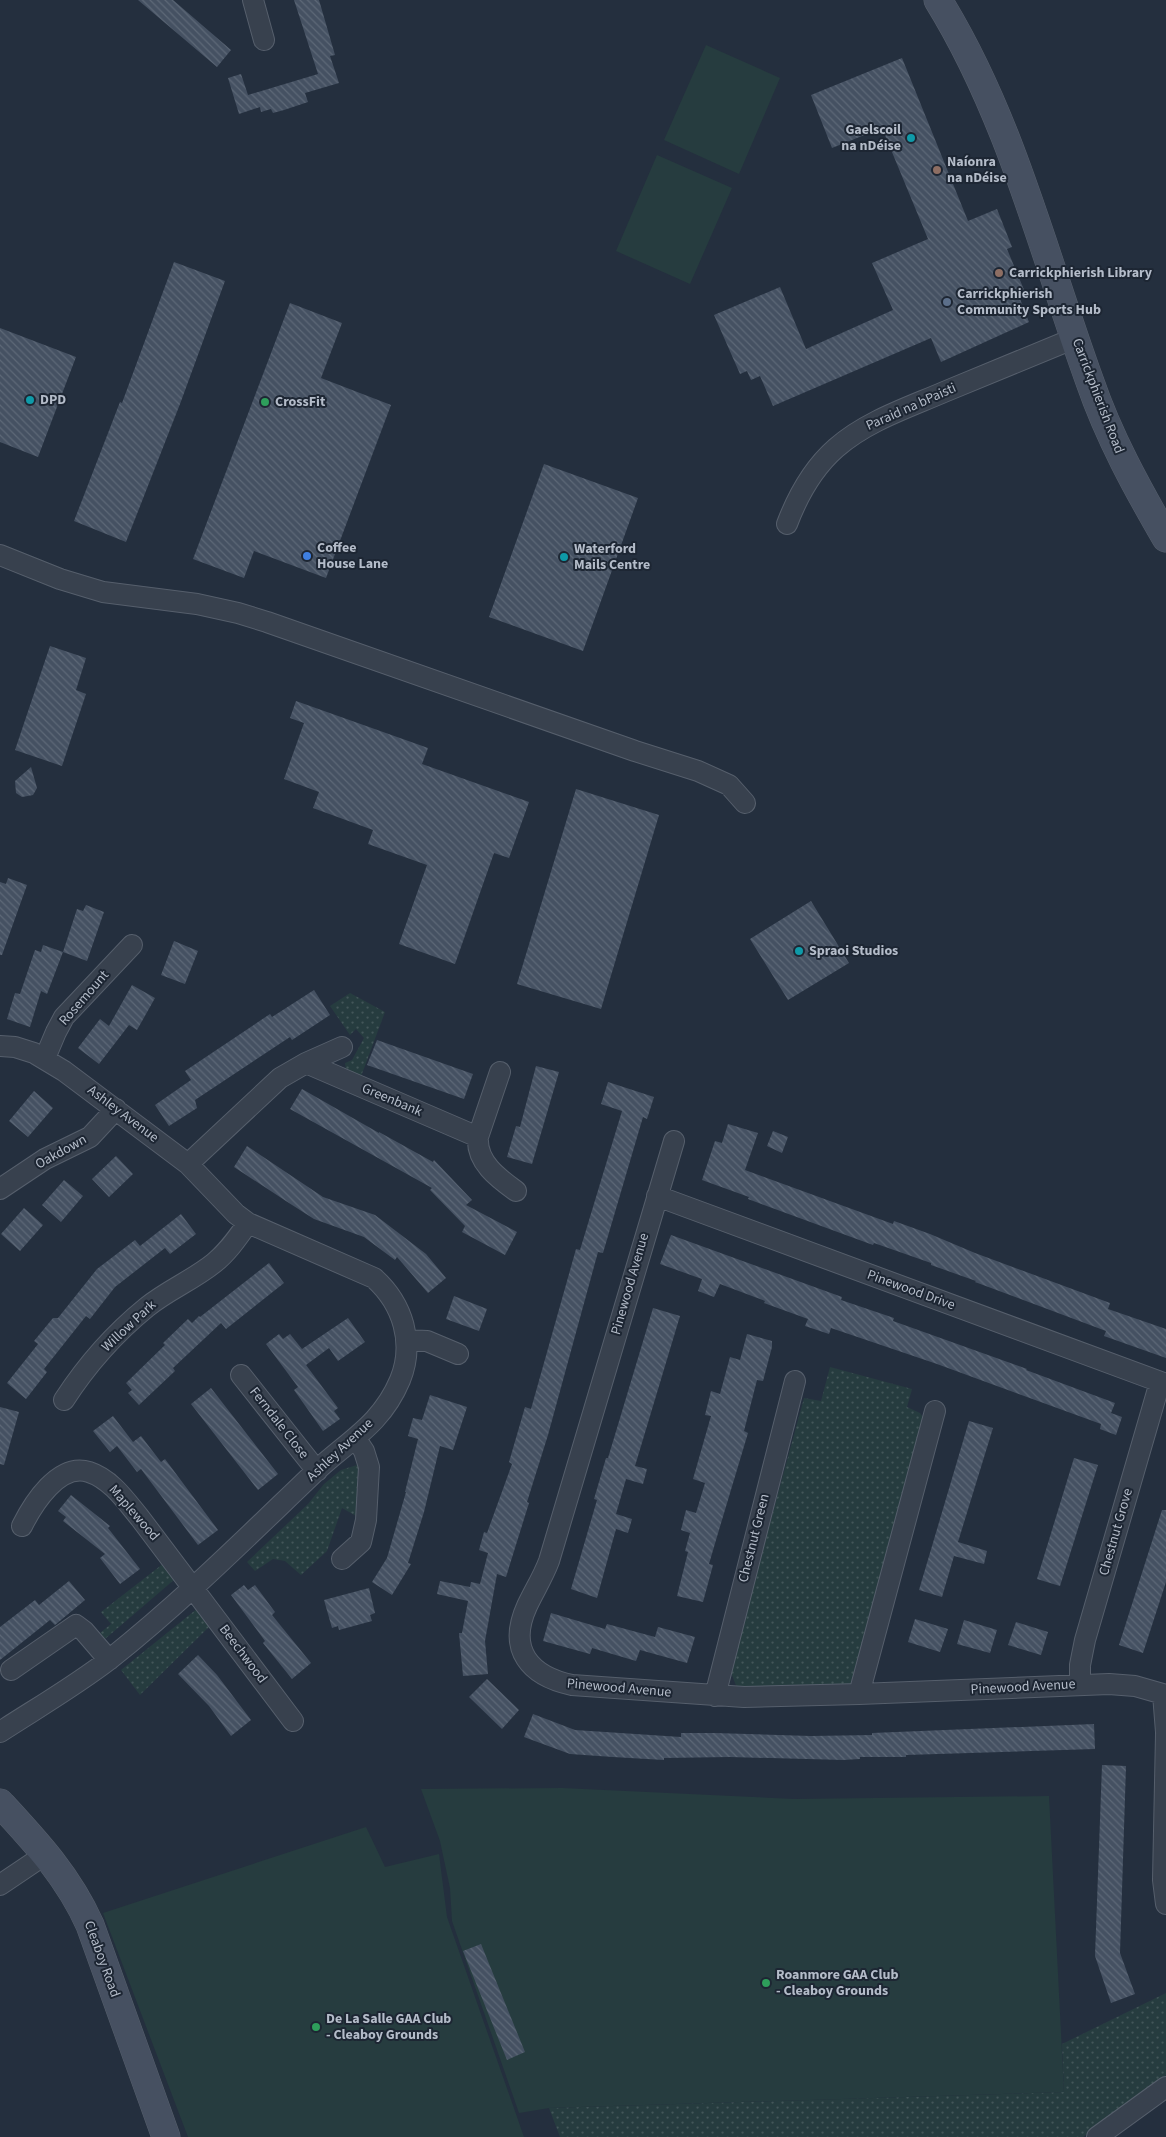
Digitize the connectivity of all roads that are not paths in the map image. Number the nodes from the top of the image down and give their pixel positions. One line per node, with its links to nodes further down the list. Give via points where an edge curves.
1 (253, 0): 3 (street)
2 (938, 0): 4 (street, Carrickphierish Road, via 973,63 1013,154)
3 (267, 44)
4 (1075, 338): 5 (street, Paraid na bPaisti, via 897,411 853,435 834,449 812,473); 6 (street, Carrickphierish Road, via 1090,384 1120,454)
5 (787, 524)
6 (1166, 538)
7 (0, 555): 8 (street, via 103,592 197,604 260,620 698,771 729,784)
8 (745, 803)
9 (132, 944): 12 (street, Rosemount, via 64,1017)
10 (0, 1046): 12 (street, Ashley Avenue, via 25,1050)
11 (342, 1047): 13 (street)
12 (45, 1058): 15 (street, Ashley Avenue)
13 (306, 1063): 16 (street, Greenbank); 18 (street, via 273,1085)
14 (500, 1072): 16 (street)
15 (116, 1109): 18 (street, Ashley Avenue); 19 (street, Oakdown, via 90,1137 45,1159)
16 (478, 1137): 20 (street, via 478,1149 489,1169)
17 (674, 1141): 21 (street, Pinewood Avenue)
18 (188, 1164): 22 (street, Ashley Avenue)
19 (0, 1189)
20 (516, 1191)
21 (656, 1196): 27 (street, Pinewood Drive); 40 (street, Pinewood Avenue, via 549,1560 526,1607 520,1639 525,1657 534,1669 558,1682)
22 (248, 1223): 23 (street, Ashley Avenue, via 374,1278 398,1307); 28 (street, Willow Park, via 215,1262 161,1296 138,1315 99,1353)
23 (406, 1340): 24 (street, via 427,1341); 30 (street, Ashley Avenue, via 404,1369 396,1389)
24 (458, 1354)
25 (242, 1375): 31 (street, Ferndale Close)
26 (795, 1381): 40 (street, Chestnut Green)
27 (1163, 1383): 37 (street, Chestnut Grove, via 1085,1640)
28 (64, 1400)
29 (935, 1411): 39 (street)
30 (356, 1439): 31 (street, Ashley Avenue); 33 (street, via 369,1467 366,1520 360,1542)
31 (317, 1471): 34 (street, Ashley Avenue)
32 (22, 1526): 34 (street, Maplewood, via 34,1503 52,1484 75,1471 90,1472 118,1491)
33 (342, 1559)
34 (193, 1587): 35 (street, Ashley Avenue); 41 (street, Beechwood)
35 (109, 1660): 36 (street, via 76,1624); 42 (street, Ashley Avenue)
36 (11, 1670)
37 (1080, 1684): 38 (street, Pinewood Avenue, via 1124,1684); 39 (street, Pinewood Avenue)
38 (1165, 1693): 43 (street, Pinewood Avenue)
39 (859, 1694): 40 (street, Pinewood Avenue)
40 (715, 1696)
41 (293, 1721)
42 (0, 1732)
43 (1166, 1733): 47 (street, Pinewood Avenue, via 1163,1880)
44 (0, 1803): 45 (street, Cleaboy Road)
45 (46, 1854): 46 (street); 49 (street, Cleaboy Road, via 69,1884 90,1926)
46 (0, 1885)
47 (1166, 1904)
48 (1166, 2087): 50 (street)
49 (164, 2136)
50 (1097, 2137)

